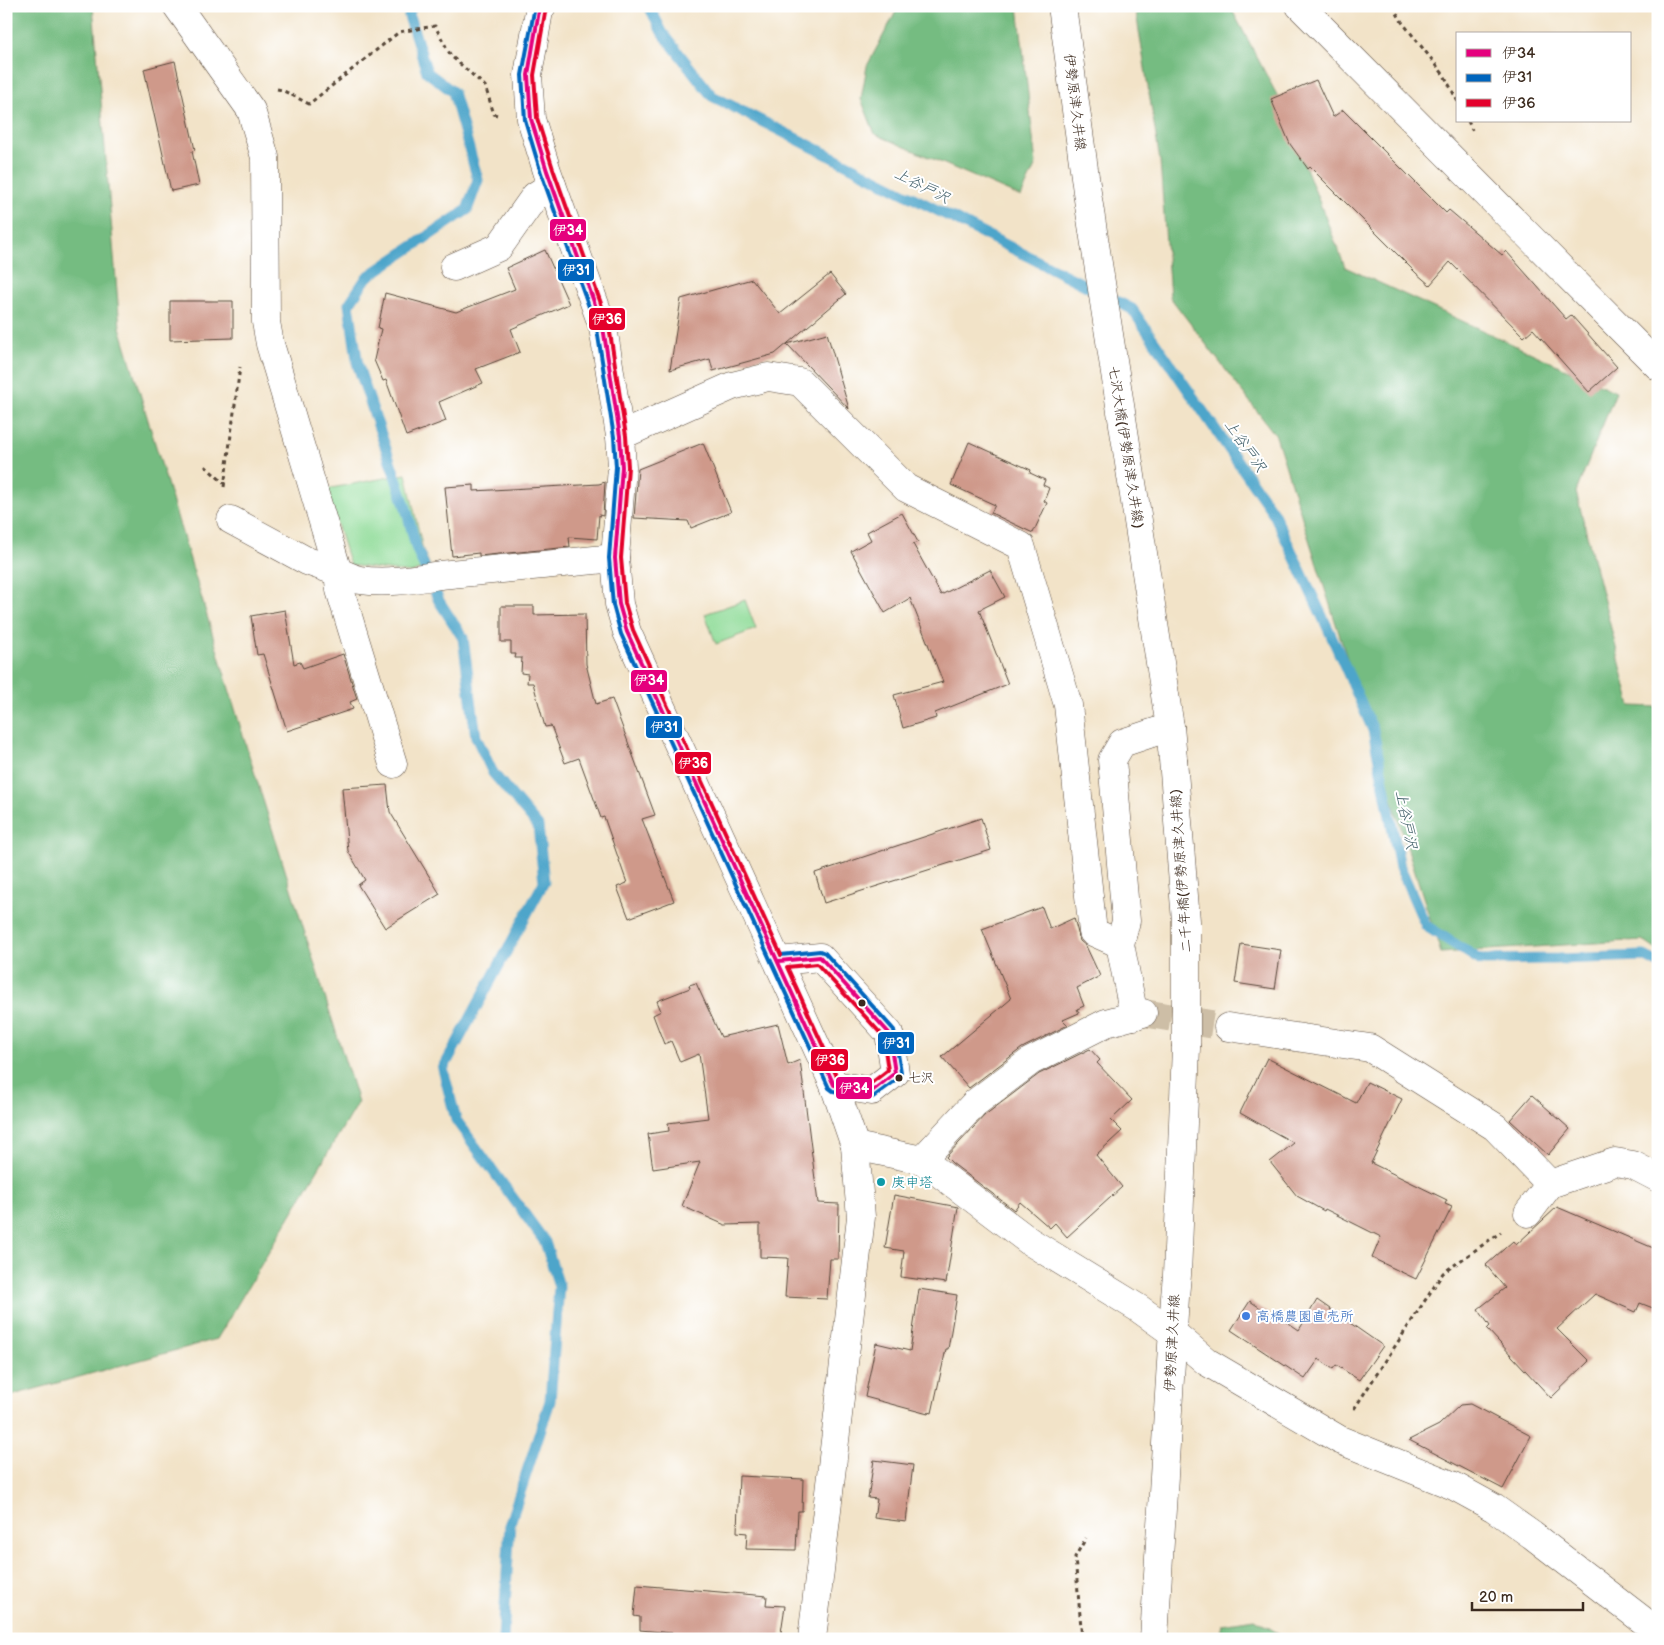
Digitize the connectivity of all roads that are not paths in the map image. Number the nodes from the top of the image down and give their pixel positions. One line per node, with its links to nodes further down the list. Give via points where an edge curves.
1 (177, 6): 12 (street, via 251,110 264,157 266,322 270,344)
2 (542, 6): 5 (street, via 528,76 531,119)
3 (1062, 6): 6 (street, 伊勢原津久井線)
4 (1300, 6): 8 (street)
5 (552, 185): 7 (street, via 534,196 499,246); 9 (street, via 603,327)
6 (1088, 199): 13 (street, 七沢大橋(伊勢原津久井線))
7 (454, 267)
8 (1658, 366)
9 (620, 436): 11 (street, via 622,467); 16 (street, via 732,386 768,377 800,382 906,488 1021,546 1068,705 1092,932)
10 (231, 520): 12 (street, via 307,561)
11 (615, 558): 12 (street, via 411,580 358,580); 17 (street, via 619,604 627,632)
12 (338, 572): 15 (street, via 340,590)
13 (1164, 696): 14 (street, 二千年橋(伊勢原津久井線))
14 (1170, 727): 16 (street, via 1122,743 1112,760 1126,921); 19 (street, 二千年橋(伊勢原津久井線), bridge, via 1186,922)
15 (393, 764)
16 (1120, 944): 22 (street, via 1139,1014 1106,1024 1030,1061 975,1103)
17 (779, 962): 20 (street); 20 (street, via 820,957 889,1033 895,1073 872,1091)
18 (1228, 1027): 24 (street, via 1370,1048 1495,1127)
19 (1186, 1047): 26 (street, 伊勢原津久井線)
20 (834, 1085): 21 (street)
21 (855, 1146): 22 (street); 28 (street, via 861,1216)
22 (922, 1160): 26 (street, via 1028,1241)
23 (1658, 1178): 24 (street, via 1633,1165 1615,1162)
24 (1550, 1184): 25 (street)
25 (1528, 1213)
26 (1173, 1333): 27 (street, via 1207,1362 1340,1440 1454,1486 1494,1508); 29 (street, 伊勢原津久井線)
27 (1658, 1632)
28 (812, 1639)
29 (1154, 1639)

